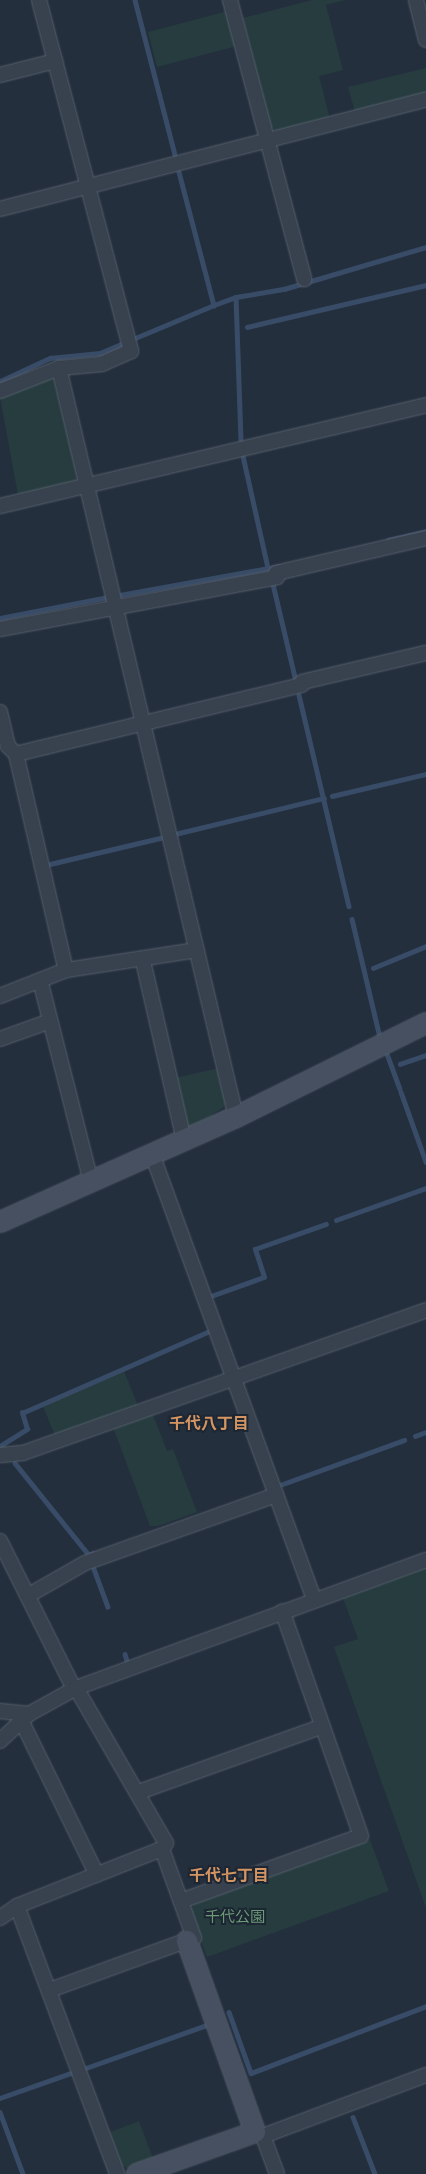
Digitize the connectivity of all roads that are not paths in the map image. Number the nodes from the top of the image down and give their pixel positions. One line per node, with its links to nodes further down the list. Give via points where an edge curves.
1 (39, 0): 5 (street)
2 (230, 0): 8 (street)
3 (416, 0): 4 (street)
4 (426, 40)
5 (54, 61): 6 (street); 9 (street)
6 (0, 75)
7 (426, 100): 8 (street)
8 (268, 141): 9 (street); 11 (street)
9 (87, 187): 10 (street); 12 (street, via 131,351 102,364)
10 (0, 209)
11 (304, 279)
12 (59, 368): 13 (street); 15 (street)
13 (0, 391)
14 (426, 405): 15 (street)
15 (86, 485): 16 (street); 18 (street)
16 (0, 506)
17 (426, 538): 18 (street, via 276,575)
18 (115, 605): 19 (street); 22 (street)
19 (0, 629)
20 (426, 653): 22 (street)
21 (0, 712): 23 (street)
22 (143, 723): 23 (street); 24 (street)
23 (8, 749): 26 (street)
24 (196, 950): 25 (street); 32 (street)
25 (143, 961): 26 (street); 33 (street)
26 (66, 970): 27 (street)
27 (40, 980): 28 (street); 29 (street)
28 (0, 996)
29 (50, 1021): 31 (street); 35 (street)
30 (426, 1023): 32 (street)
31 (0, 1039)
32 (236, 1117): 33 (street)
33 (184, 1140): 34 (street)
34 (152, 1154): 35 (street); 38 (street)
35 (91, 1182): 36 (street)
36 (0, 1222)
37 (426, 1310): 38 (street)
38 (234, 1379): 39 (street, via 23,1453); 40 (street)
39 (0, 1455)
40 (276, 1495): 43 (street, via 85,1563); 44 (street)
41 (2, 1546): 43 (street)
42 (426, 1560): 44 (street)
43 (29, 1595): 46 (street)
44 (314, 1600): 45 (street)
45 (282, 1611): 46 (street); 49 (street)
46 (75, 1689): 48 (street); 51 (street)
47 (0, 1711): 48 (street)
48 (25, 1718): 50 (street); 53 (street)
49 (322, 1726): 51 (street); 54 (street, via 361,1836)
50 (0, 1741)
51 (139, 1792): 52 (street, via 166,1843)
52 (162, 1849): 53 (street); 54 (street)
53 (98, 1875): 55 (street)
54 (181, 1901): 57 (street, via 194,1938)
55 (17, 1906): 56 (street); 58 (street)
56 (0, 1918)
57 (187, 1941): 58 (street); 60 (street)
58 (50, 1990): 61 (street)
59 (426, 2075): 60 (street)
60 (259, 2134): 62 (street); 63 (street)
61 (117, 2174)
62 (138, 2174)
63 (277, 2174)

